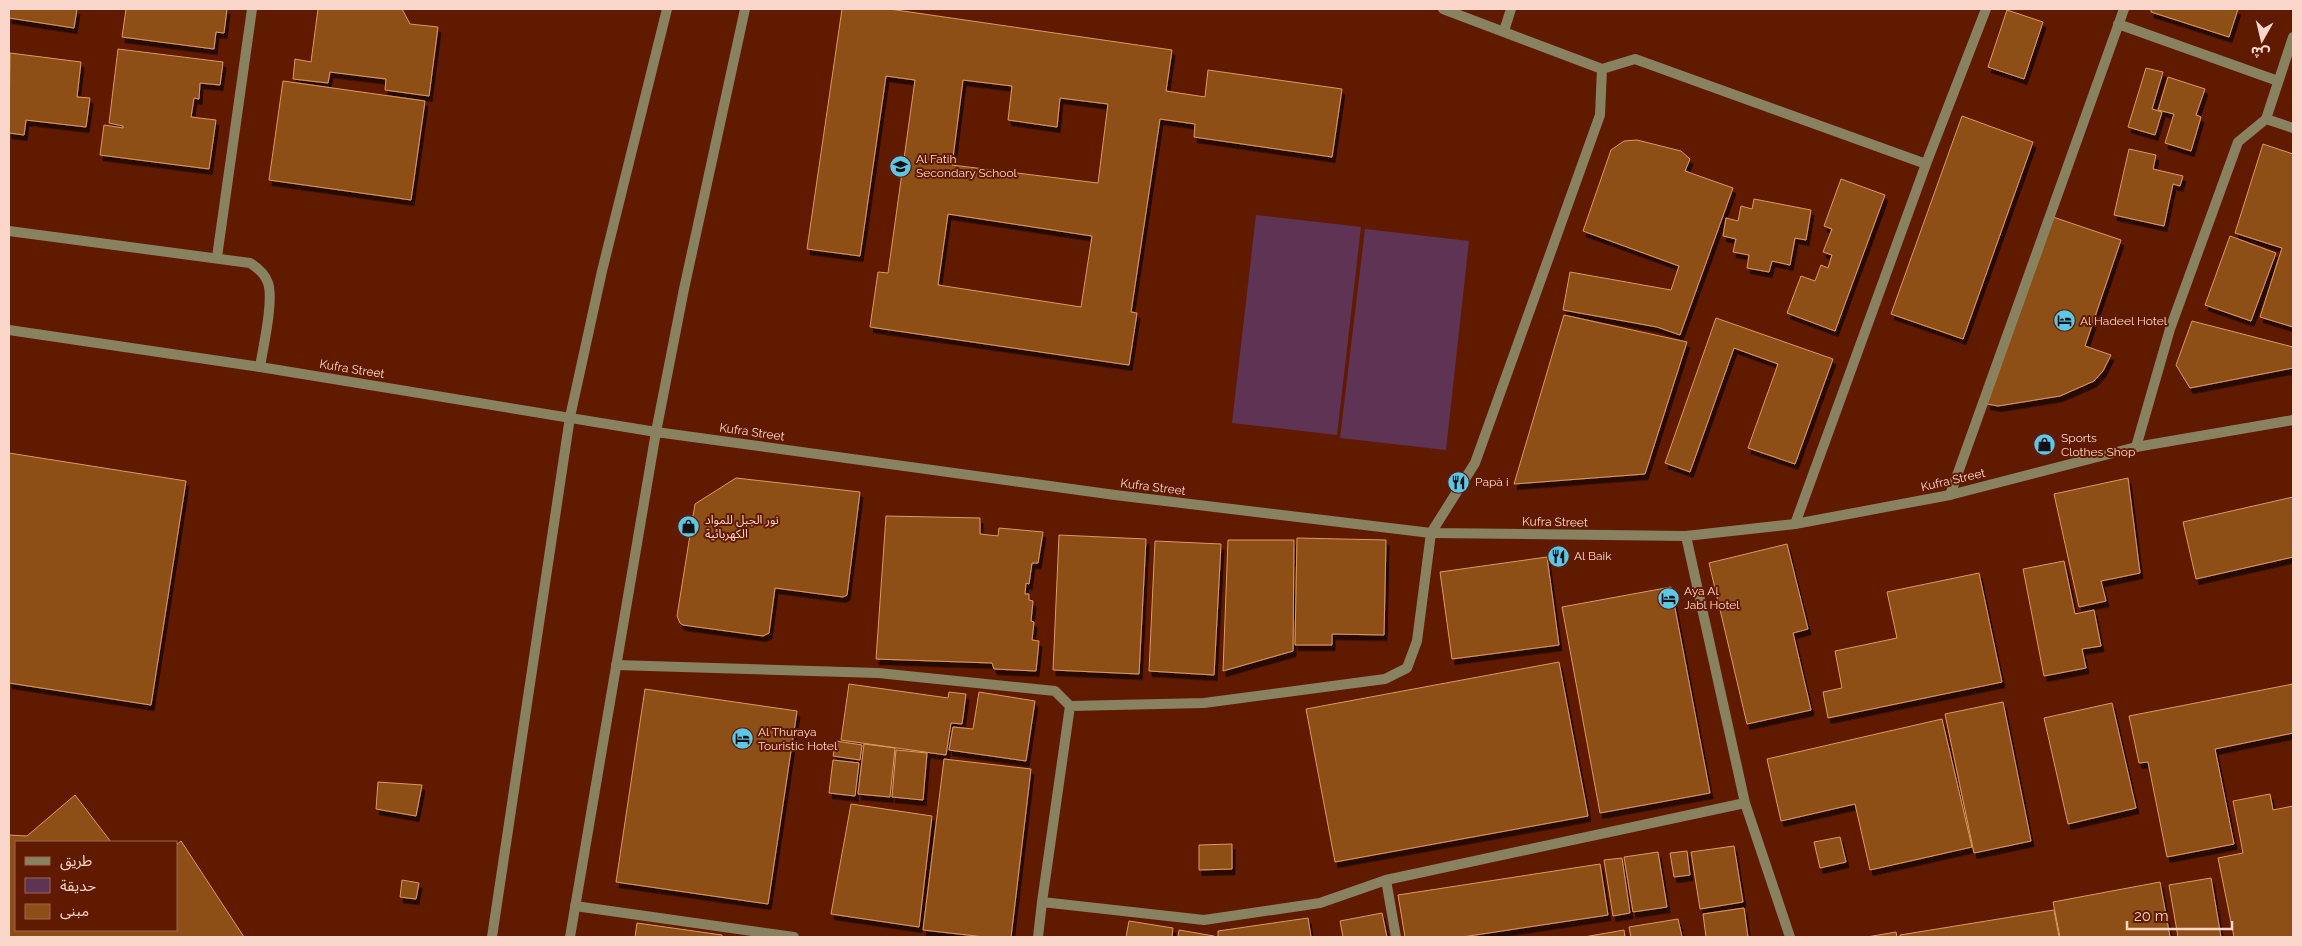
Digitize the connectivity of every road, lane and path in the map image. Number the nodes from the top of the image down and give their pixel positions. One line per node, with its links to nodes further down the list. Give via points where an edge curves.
1 (252, 9): 17 (street)
2 (667, 9): 20 (street, via 602,271)
3 (745, 9): 22 (street)
4 (1443, 9): 9 (street)
5 (1511, 9): 9 (street)
6 (1986, 9): 15 (street)
7 (2124, 9): 8 (street)
8 (2118, 24): 12 (street); 24 (street)
9 (1504, 31): 11 (street)
10 (2293, 37): 12 (street)
11 (1602, 69): 15 (street, via 1635,59); 26 (street, via 1600,115 1475,463)
12 (2278, 81): 13 (street)
13 (2266, 119): 14 (street); 23 (street, via 2238,142 2170,329)
14 (2293, 128)
15 (1926, 164): 25 (street)
16 (9, 231): 17 (street)
17 (217, 257): 19 (street, via 250,263 262,271 269,284 270,300)
18 (9, 330): 19 (street, Kufra Street)
19 (260, 367): 20 (street, Kufra Street)
20 (570, 417): 22 (street, Kufra Street); 34 (street)
21 (2293, 420): 23 (street, Kufra Street)
22 (656, 432): 26 (street, Kufra Street, via 1115,495); 28 (street)
23 (2136, 447): 24 (street, Kufra Street)
24 (1950, 495): 25 (street, Kufra Street)
25 (1796, 524): 27 (street, Kufra Street)
26 (1431, 533): 27 (street, Kufra Street); 29 (street, via 1417,641 1407,668 1385,679 1204,703)
27 (1686, 536): 30 (street)
28 (616, 665): 29 (street, via 878,673 1055,691); 33 (street)
29 (1070, 706): 32 (street)
30 (1745, 803): 31 (street); 39 (street)
31 (1386, 880): 32 (street, via 1320,903 1204,920); 38 (street)
32 (1042, 902): 37 (street)
33 (575, 906): 35 (street); 36 (street)
34 (492, 937)
35 (570, 937)
36 (794, 937)
37 (1038, 937)
38 (1396, 937)
39 (1790, 937)

